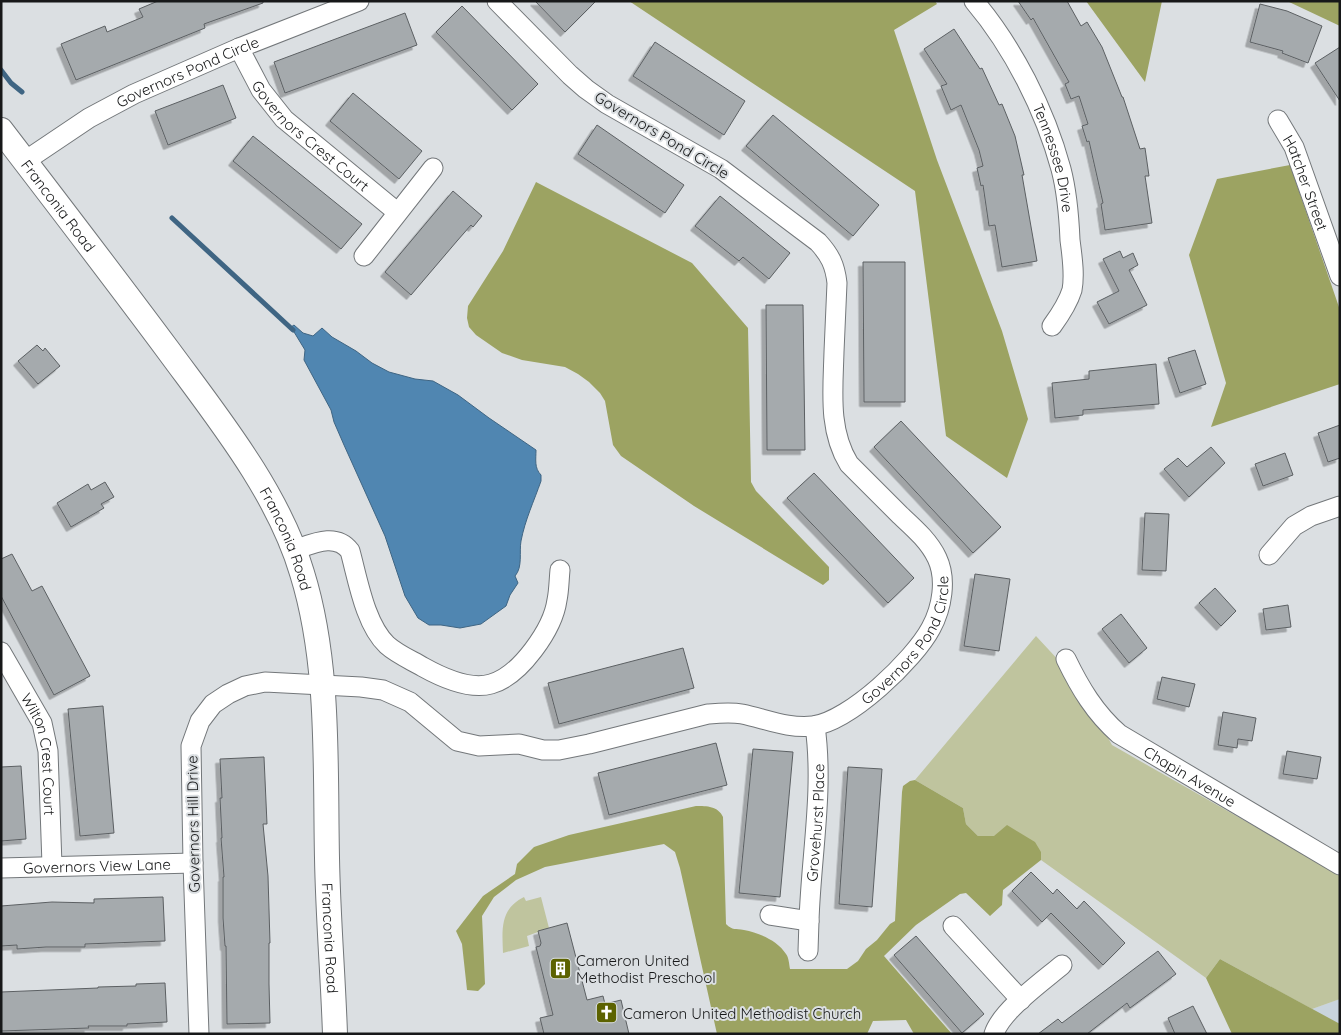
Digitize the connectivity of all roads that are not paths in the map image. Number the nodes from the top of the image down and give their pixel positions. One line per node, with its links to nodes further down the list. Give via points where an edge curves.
1 (359, 1): 4 (street, Governors Pond Circle)
2 (497, 1): 20 (street, Governors Pond Circle, via 586,90 721,168 818,242 835,266 832,399 842,453 849,464 925,539 937,558 943,578 939,608 931,628 917,648 888,680 852,709)
3 (974, 1): 12 (street, Tennessee Drive, via 1030,87 1061,170 1068,208 1073,277 1068,302)
4 (239, 48): 7 (street, Governors Pond Circle, via 110,106); 9 (street, Governors Crest Court, via 261,90 284,119)
5 (1278, 120): 11 (street, Hatcher Street, via 1294,147)
6 (1, 130): 7 (main road, Franconia Road)
7 (25, 161): 14 (main road, Franconia Road, via 187,376 242,455 280,516)
8 (433, 168): 9 (street)
9 (398, 212): 10 (street)
10 (364, 256)
11 (1340, 276)
12 (1052, 326)
13 (1340, 506): 15 (street, via 1294,526)
14 (294, 550): 16 (street, via 324,540 342,544 350,551 368,613 387,645 438,675 479,684 501,680 528,655 552,619); 19 (main road, Franconia Road, via 317,640)
15 (1268, 554)
16 (560, 570)
17 (1, 652): 22 (street, Wilton Crest Court, via 42,723 48,751)
18 (1066, 658): 23 (street, Chapin Avenue, via 1089,702 1119,734)
19 (321, 684): 20 (street, Governors Pond Circle, via 383,690 410,702 457,742 479,746 519,744 559,750 708,714 741,714 794,726); 21 (street, Governors Hill Drive, via 266,682 245,686 213,704 200,721 191,746); 32 (main road, Franconia Road)
20 (815, 726): 26 (street, Grovehurst Place, via 818,792)
21 (193, 863): 22 (street, Governors View Lane); 31 (street, Governors Hill Drive)
22 (52, 865): 24 (street, Governors View Lane)
23 (1340, 865)
24 (1, 868)
25 (770, 915): 26 (street)
26 (809, 921): 28 (street, Grovehurst Place)
27 (953, 926): 30 (street)
28 (808, 950)
29 (1062, 965): 30 (street)
30 (1021, 1000): 33 (street, via 997,1025)
31 (200, 1034)
32 (335, 1034)
33 (994, 1034)

